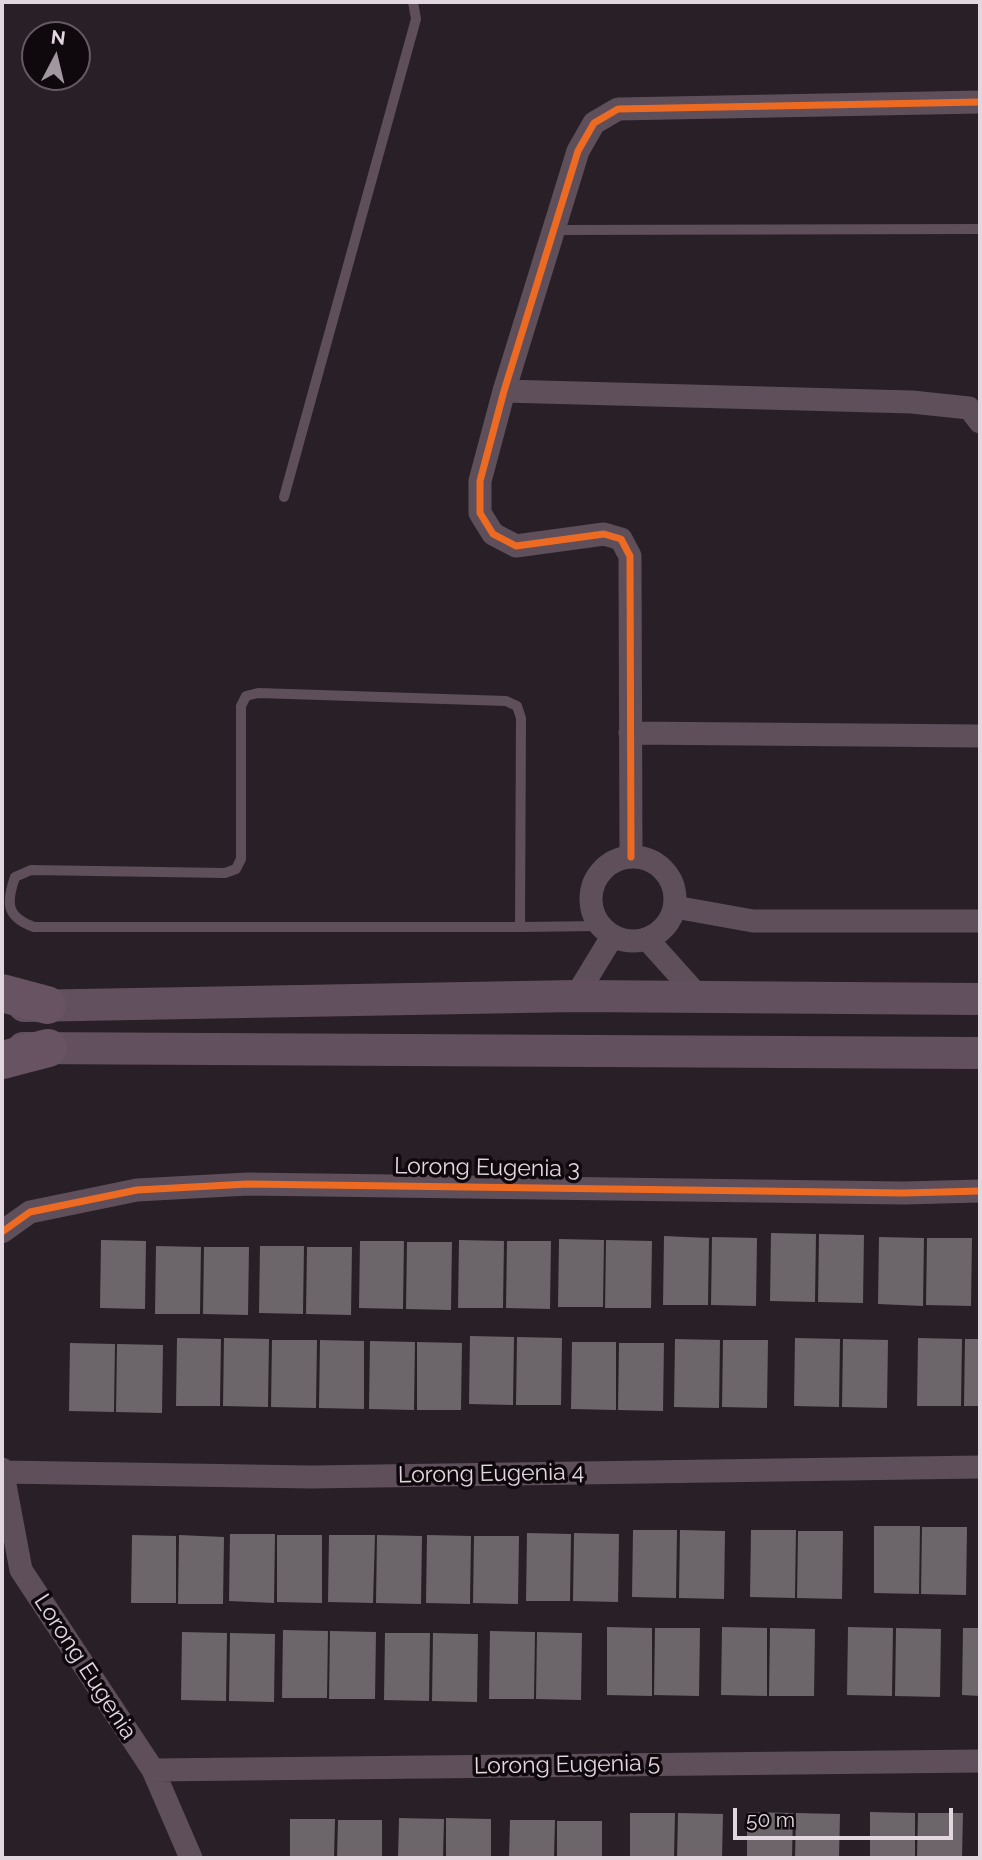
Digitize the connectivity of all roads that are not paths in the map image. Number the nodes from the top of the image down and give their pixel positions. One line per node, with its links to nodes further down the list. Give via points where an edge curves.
1 (413, 2): 7 (lane, via 416,19)
2 (980, 102): 4 (street, via 618,109 594,123 579,151)
3 (980, 229): 4 (lane)
4 (554, 230): 5 (street)
5 (504, 391): 6 (street, via 912,402 969,408); 8 (street, via 480,481 480,513 493,534 516,546 604,534 621,539 630,556)
6 (980, 422)
7 (284, 497)
8 (630, 733): 9 (street); 10 (street)
9 (980, 736)
10 (631, 857): 11 (street, via 655,863 665,871); 14 (street, via 606,866 591,888 592,914)
11 (675, 907): 12 (street, via 753,921); 15 (street, via 664,928)
12 (980, 921)
13 (520, 927): 13 (lane, via 34,927 18,922 10,911 10,891 15,877 31,870 225,873 236,869 241,859 241,706 246,696 506,701 517,706 521,718); 14 (lane)
14 (605, 931): 15 (street, via 625,941); 17 (street)
15 (647, 939): 18 (street)
16 (2, 993): 20 (highway)
17 (576, 996): 18 (street); 20 (street)
18 (699, 998): 19 (street)
19 (980, 999)
20 (47, 1005): 21 (street)
21 (2, 1006)
22 (2, 1047): 23 (street)
23 (48, 1048): 24 (street); 25 (highway)
24 (980, 1053)
25 (2, 1060)
26 (980, 1191): 27 (street, Lorong Eugenia 3, via 248,1184 137,1190 30,1212)
27 (2, 1232)
28 (980, 1467): 29 (street, Lorong Eugenia 4, via 311,1477)
29 (2, 1471): 31 (street, Lorong Eugenia, via 21,1570)
30 (980, 1761): 31 (street, Lorong Eugenia 5)
31 (153, 1770): 32 (street, Lorong Eugenia)
32 (191, 1858)

